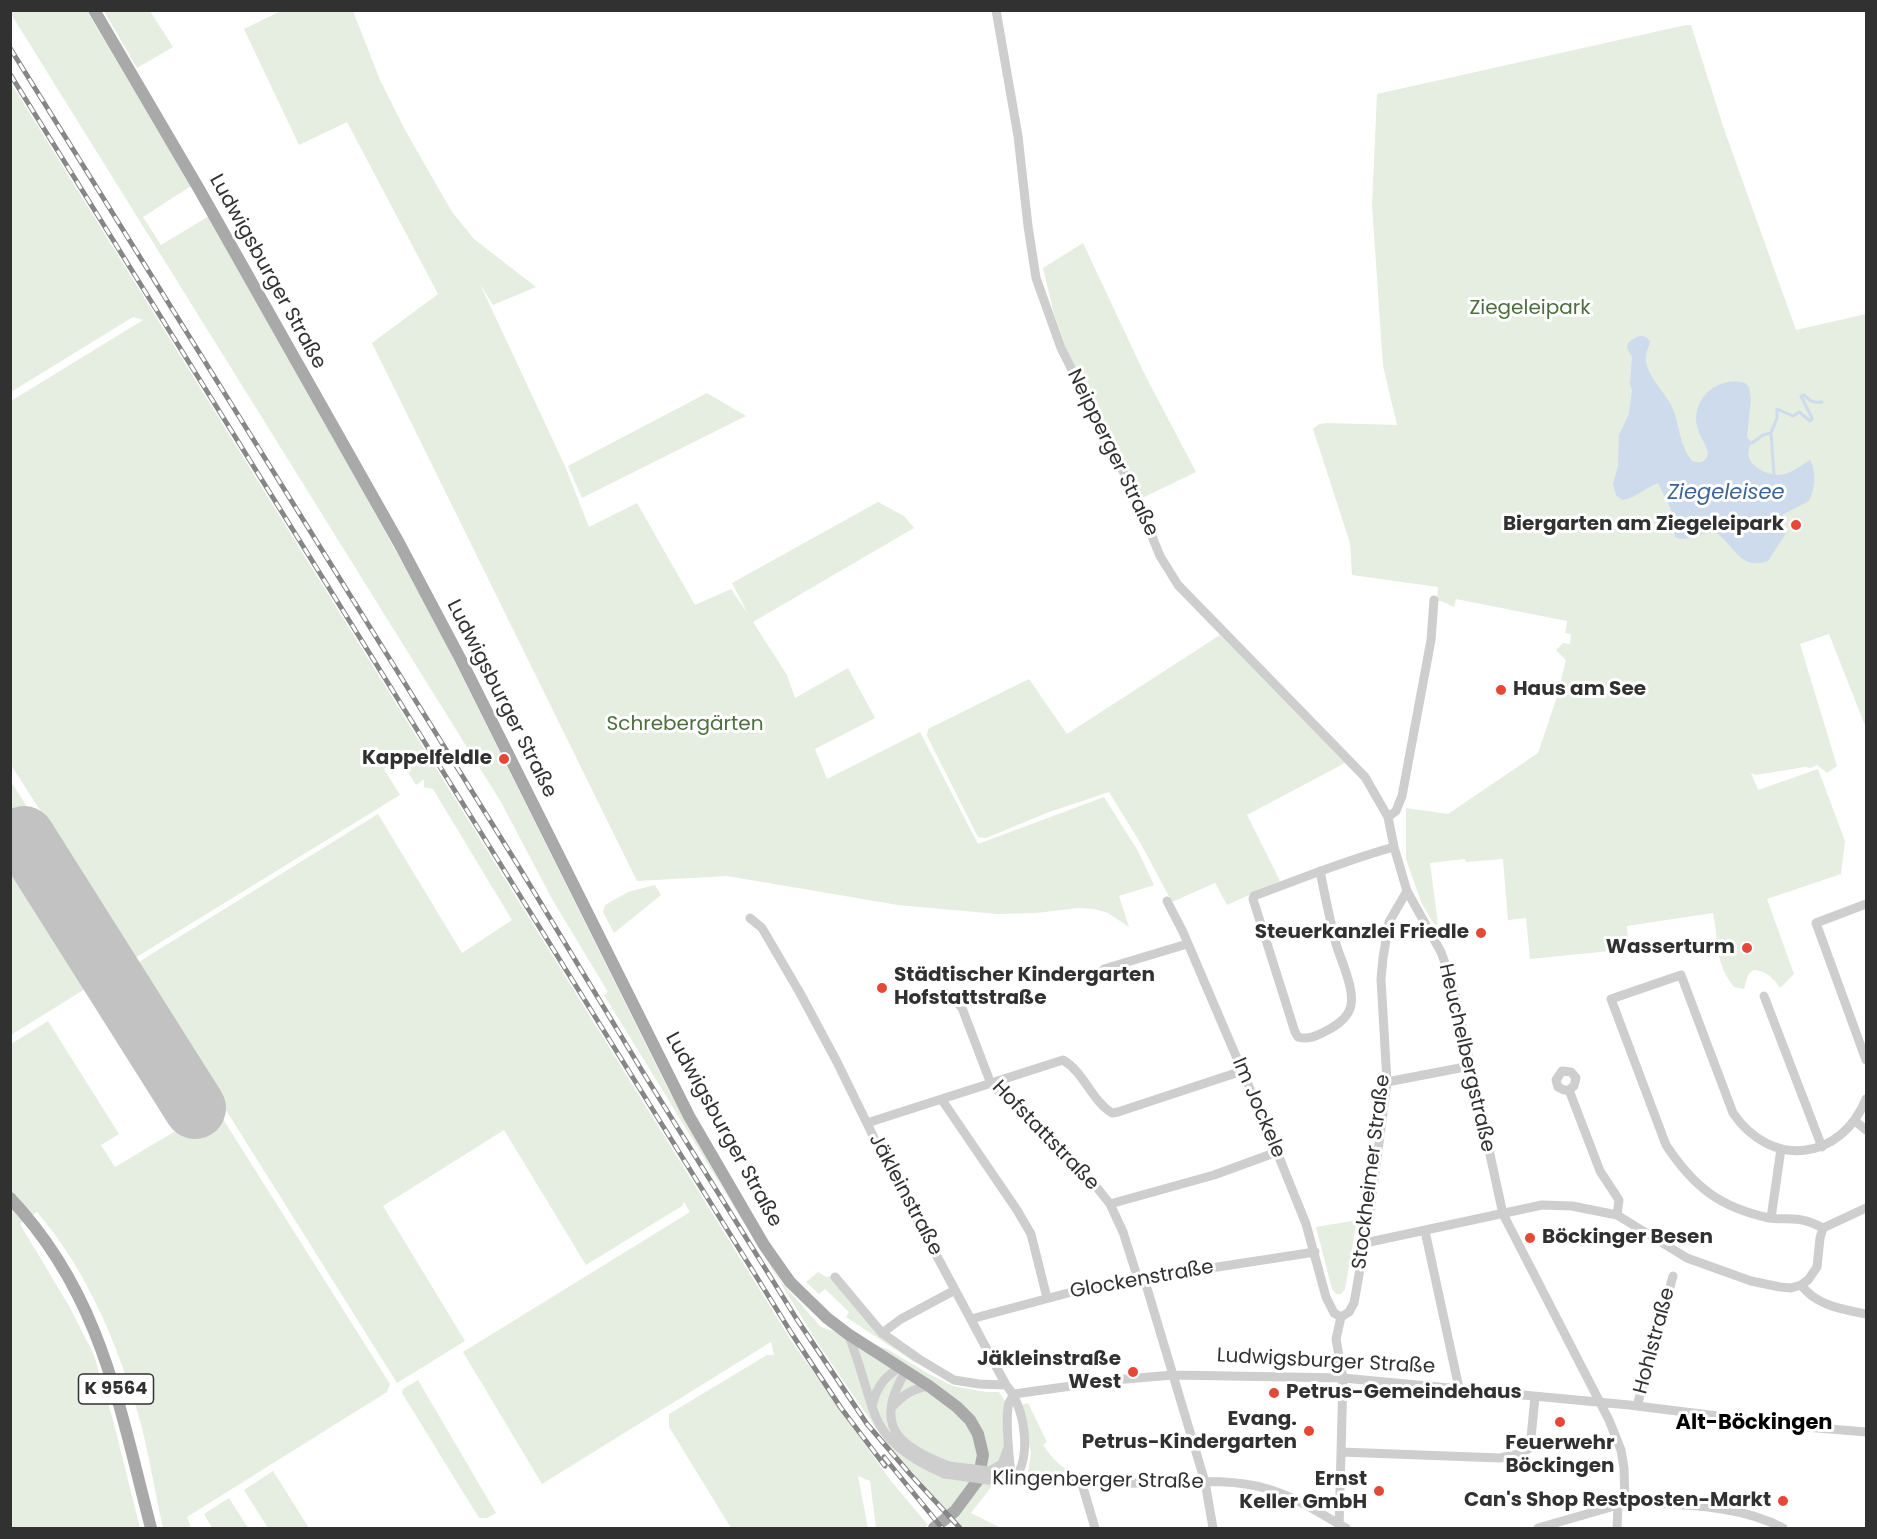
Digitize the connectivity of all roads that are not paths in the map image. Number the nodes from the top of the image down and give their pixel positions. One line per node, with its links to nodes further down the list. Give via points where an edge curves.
1 (94, 10): 49 (main road, Ludwigsburger Straße, via 447,632 715,1162 790,1282)
2 (996, 10): 4 (street, Neipperger Straße, via 1018,136 1036,278 1061,348 1136,497 1160,556 1178,585 1365,777)
3 (1434, 600): 4 (street, via 1430,651 1402,796 1396,811)
4 (1388, 817): 5 (street, Heuchelbergstraße)
5 (1394, 847): 6 (street); 7 (street, Heuchelbergstraße)
6 (1320, 871): 6 (street, via 1253,899 1295,1032 1306,1039 1341,1021 1350,1011 1351,1002)
7 (1407, 891): 16 (street, Heuchelbergstraße, via 1441,952 1453,985); 18 (street, Stockheimer Straße, via 1389,922 1382,968)
8 (1167, 901): 11 (street, Im Jockele)
9 (1866, 904): 15 (street, via 1816,922)
10 (750, 918): 24 (street, Jäkleinstraße, via 762,927 800,993)
11 (1187, 944): 12 (street, via 1104,969); 17 (street, Im Jockele)
12 (1099, 977)
13 (1764, 996): 26 (street)
14 (947, 998): 19 (street, Hofstattstraße, via 962,1008)
15 (1866, 1060)
16 (1470, 1066): 18 (street); 32 (street, Heuchelbergstraße)
17 (1242, 1071): 19 (street, via 1112,1113 1063,1060); 28 (street, Im Jockele)
18 (1387, 1082): 37 (street, Stockheimer Straße)
19 (991, 1084): 22 (street); 30 (street, Hofstattstraße)
20 (1569, 1090): 33 (street, via 1600,1171 1619,1200)
21 (1866, 1099): 23 (street)
22 (942, 1100): 24 (street); 44 (street, via 1031,1234)
23 (1855, 1121): 25 (street); 26 (street, via 1841,1136)
24 (867, 1123): 43 (street, Jäkleinstraße)
25 (1866, 1130)
26 (1822, 1147): 27 (street, via 1806,1151)
27 (1781, 1149): 34 (street); 34 (street, via 1752,1135 1733,1113 1681,975 1611,999 1666,1145 1678,1163 1710,1194 1740,1210)
28 (1277, 1152): 30 (street, via 1214,1175); 38 (street, Im Jockele)
29 (10, 1198): 72 (main road, K 9564, via 57,1258 104,1353)
30 (1110, 1204): 41 (street, Hofstattstraße)
31 (1866, 1208): 35 (street)
32 (1503, 1214): 33 (street, via 1542,1206 1572,1206); 36 (street); 58 (street, Heuchelbergstraße)
33 (1617, 1215): 42 (street, via 1687,1258 1752,1281 1780,1287)
34 (1771, 1218): 35 (street, via 1805,1220)
35 (1823, 1228): 42 (street, via 1817,1267)
36 (1425, 1231): 37 (street); 55 (street)
37 (1365, 1243): 46 (street, Stockheimer Straße, via 1354,1304)
38 (1315, 1252): 41 (street, Glockenstraße); 46 (street, Im Jockele, via 1326,1297 1334,1313)
39 (1674, 1275): 60 (street, Hohlstraße)
40 (835, 1277): 48 (street)
41 (1141, 1278): 44 (street, Glockenstraße); 51 (street, Hofstattstraße)
42 (1801, 1285): 45 (street, via 1821,1302)
43 (955, 1290): 47 (street, Jäkleinstraße); 48 (street, via 901,1318)
44 (1047, 1298): 47 (street, Glockenstraße)
45 (1866, 1314)
46 (1341, 1317): 52 (street, Stockheimer Straße, via 1336,1339)
47 (971, 1319): 53 (street, Jäkleinstraße)
48 (882, 1333): 53 (street, via 954,1380)
49 (848, 1334): 50 (main road, Ludwigsburger Straße); 59 (street, Klingenberger Straße)
50 (903, 1369): 54 (main road, Ludwigsburger Straße); 59 (street, via 882,1381); 61 (street)
51 (1173, 1375): 52 (street, Ludwigsburger Straße); 56 (street, Ludwigsburger Straße); 68 (street, Hofstattstraße)
52 (1342, 1378): 55 (street, Ludwigsburger Straße); 64 (street, Stockheimer Straße)
53 (1006, 1385): 56 (street, Jäkleinstraße)
54 (929, 1386): 61 (street, via 911,1390); 73 (main road, Ludwigsburger Straße, via 970,1420 978,1434 982,1455 978,1480 971,1491)
55 (1459, 1388): 57 (street, Ludwigsburger Straße)
56 (1014, 1394): 63 (street, via 1009,1403); 67 (street, Jäkleinstraße, via 1025,1451 1020,1473)
57 (1535, 1397): 58 (street, Ludwigsburger Straße); 64 (street, via 1530,1448 1519,1454 1500,1458)
58 (1600, 1403): 60 (street, Ludwigsburger Straße); 70 (street, via 1621,1450)
59 (872, 1405): 65 (street, Klingenberger Straße, via 875,1416 899,1448 928,1467)
60 (1637, 1406): 62 (street, Ludwigsburger Straße)
61 (890, 1408): 65 (street, via 891,1421 903,1442)
62 (1866, 1432)
63 (1008, 1445): 66 (street, via 1002,1464); 67 (street)
64 (1341, 1452): 71 (street, Stockheimer Straße)
65 (947, 1470): 66 (street, Klingenberger Straße, bridge)
66 (989, 1475): 67 (street, Klingenberger Straße)
67 (1013, 1481): 69 (street, Klingenberger Straße)
68 (1205, 1482): 69 (street, Klingenberger Straße); 71 (street, Klingenberger Straße, via 1269,1489 1302,1503); 75 (street, Hofstattstraße)
69 (1082, 1484): 74 (street)
70 (1621, 1504): 76 (street); 77 (street); 78 (street, via 1706,1507 1750,1515)
71 (1341, 1527)
72 (151, 1528)
73 (934, 1528)
74 (1095, 1528)
75 (1212, 1528)
76 (1538, 1528)
77 (1617, 1528)
78 (1783, 1528)

